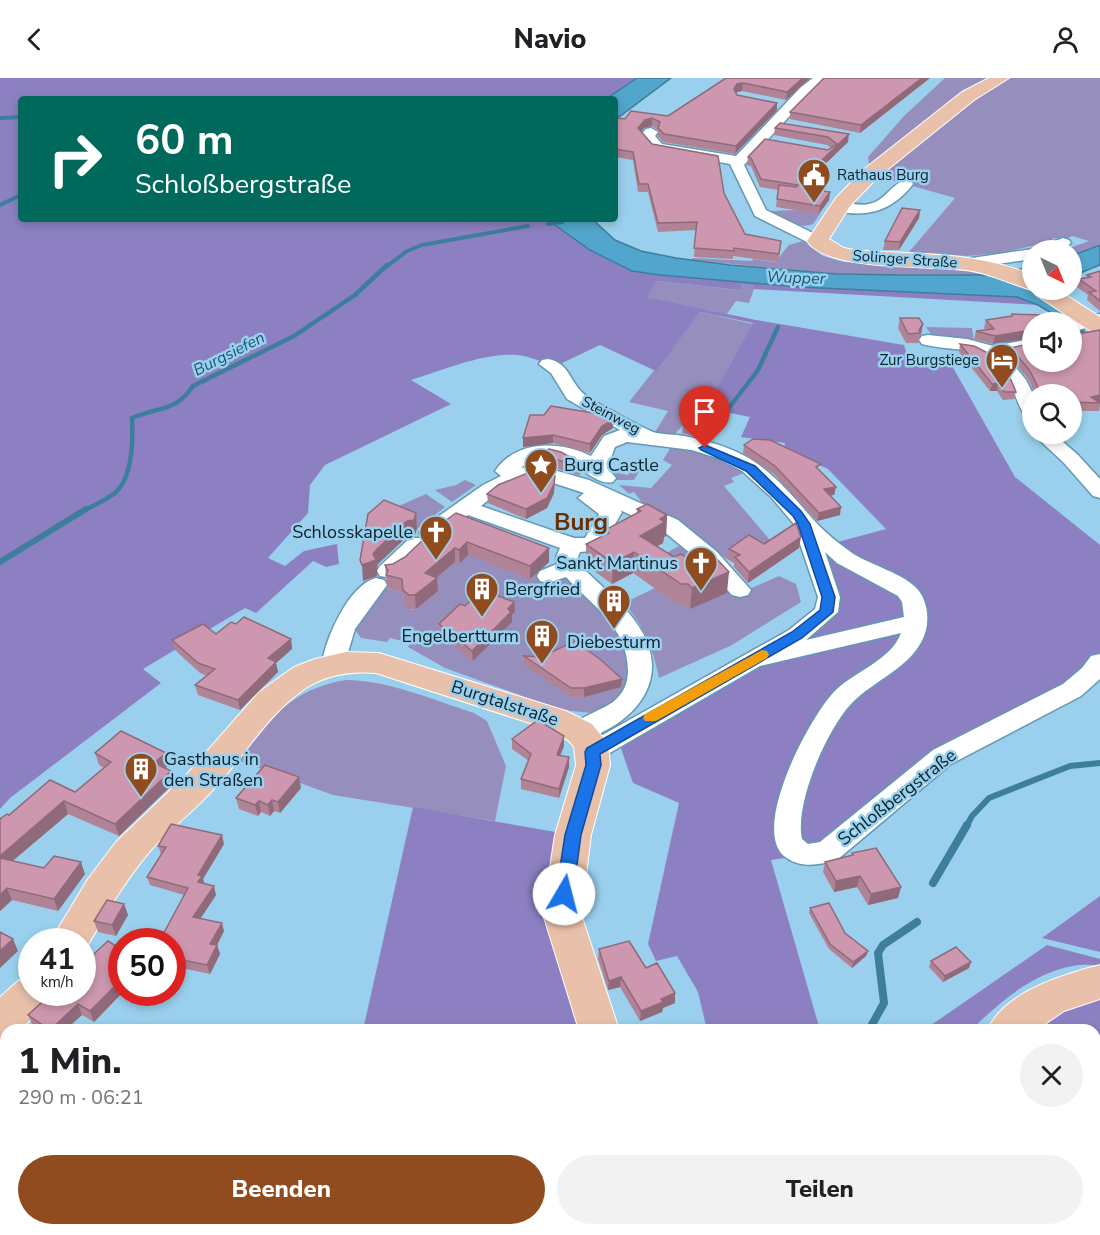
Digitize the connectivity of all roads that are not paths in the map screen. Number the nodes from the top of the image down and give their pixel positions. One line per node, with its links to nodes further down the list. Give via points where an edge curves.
1 (821, 78): 4 (street)
2 (1001, 78): 12 (main road, via 952,108 870,174)
3 (774, 104): 4 (street)
4 (791, 107): 5 (street)
5 (774, 123): 6 (street); 8 (street)
6 (793, 127)
7 (651, 132): 10 (street, via 647,136 657,147)
8 (759, 139): 9 (street); 10 (street)
9 (776, 142)
10 (738, 161): 13 (street, via 760,213)
11 (906, 184): 12 (street, via 880,207)
12 (839, 207): 13 (main road)
13 (817, 241): 15 (main road, Solinger Straße, via 838,253 854,256)
14 (1022, 256): 15 (street)
15 (972, 263): 16 (main road, Solinger Straße)
16 (1022, 279)
17 (1057, 300): 18 (main road)
18 (1087, 323)
19 (928, 340): 21 (street)
20 (1022, 346): 21 (street)
21 (993, 351): 23 (street)
22 (548, 364): 24 (street, Steinweg, via 561,372 575,396 626,427)
23 (1022, 390)
24 (655, 437): 26 (street, Steinweg, via 612,439); 31 (street, Steinweg, via 684,441 743,464 789,504)
25 (1054, 444): 28 (street)
26 (597, 469): 27 (street, via 571,453 544,451 513,464 502,475); 30 (street)
27 (509, 479): 29 (street); 30 (street, via 536,471 555,475); 32 (street, via 540,478 560,484 611,512 592,545)
28 (1100, 492)
29 (465, 507): 32 (street, via 512,524); 37 (street, via 423,539 348,618 337,638)
30 (634, 508): 33 (street, via 670,525 709,557)
31 (804, 524): 34 (street, Steinweg, via 845,558 910,594); 35 (street, Steinweg, via 829,597 826,612 797,635)
32 (563, 563): 38 (street, via 624,621 638,648 641,668 638,687 625,706)
33 (740, 590)
34 (915, 622): 35 (street); 36 (street, Schloßbergstraße, via 908,644 843,697 824,720 807,755 795,788 787,832 789,843 806,855 827,852 942,757 1072,690)
35 (752, 660): 38 (street)
36 (1100, 662)
37 (334, 663): 38 (main road, Burgtalstraße, via 366,662 406,670 554,718); 39 (main road, via 294,681 266,704 196,786 124,857)
38 (586, 742): 43 (main road, via 593,765 573,835 562,914)
39 (78, 928)
40 (1100, 982): 44 (main road, via 1068,990)
41 (18, 1006): 42 (main road)
42 (0, 1023)
43 (597, 1024)
44 (1015, 1024)

